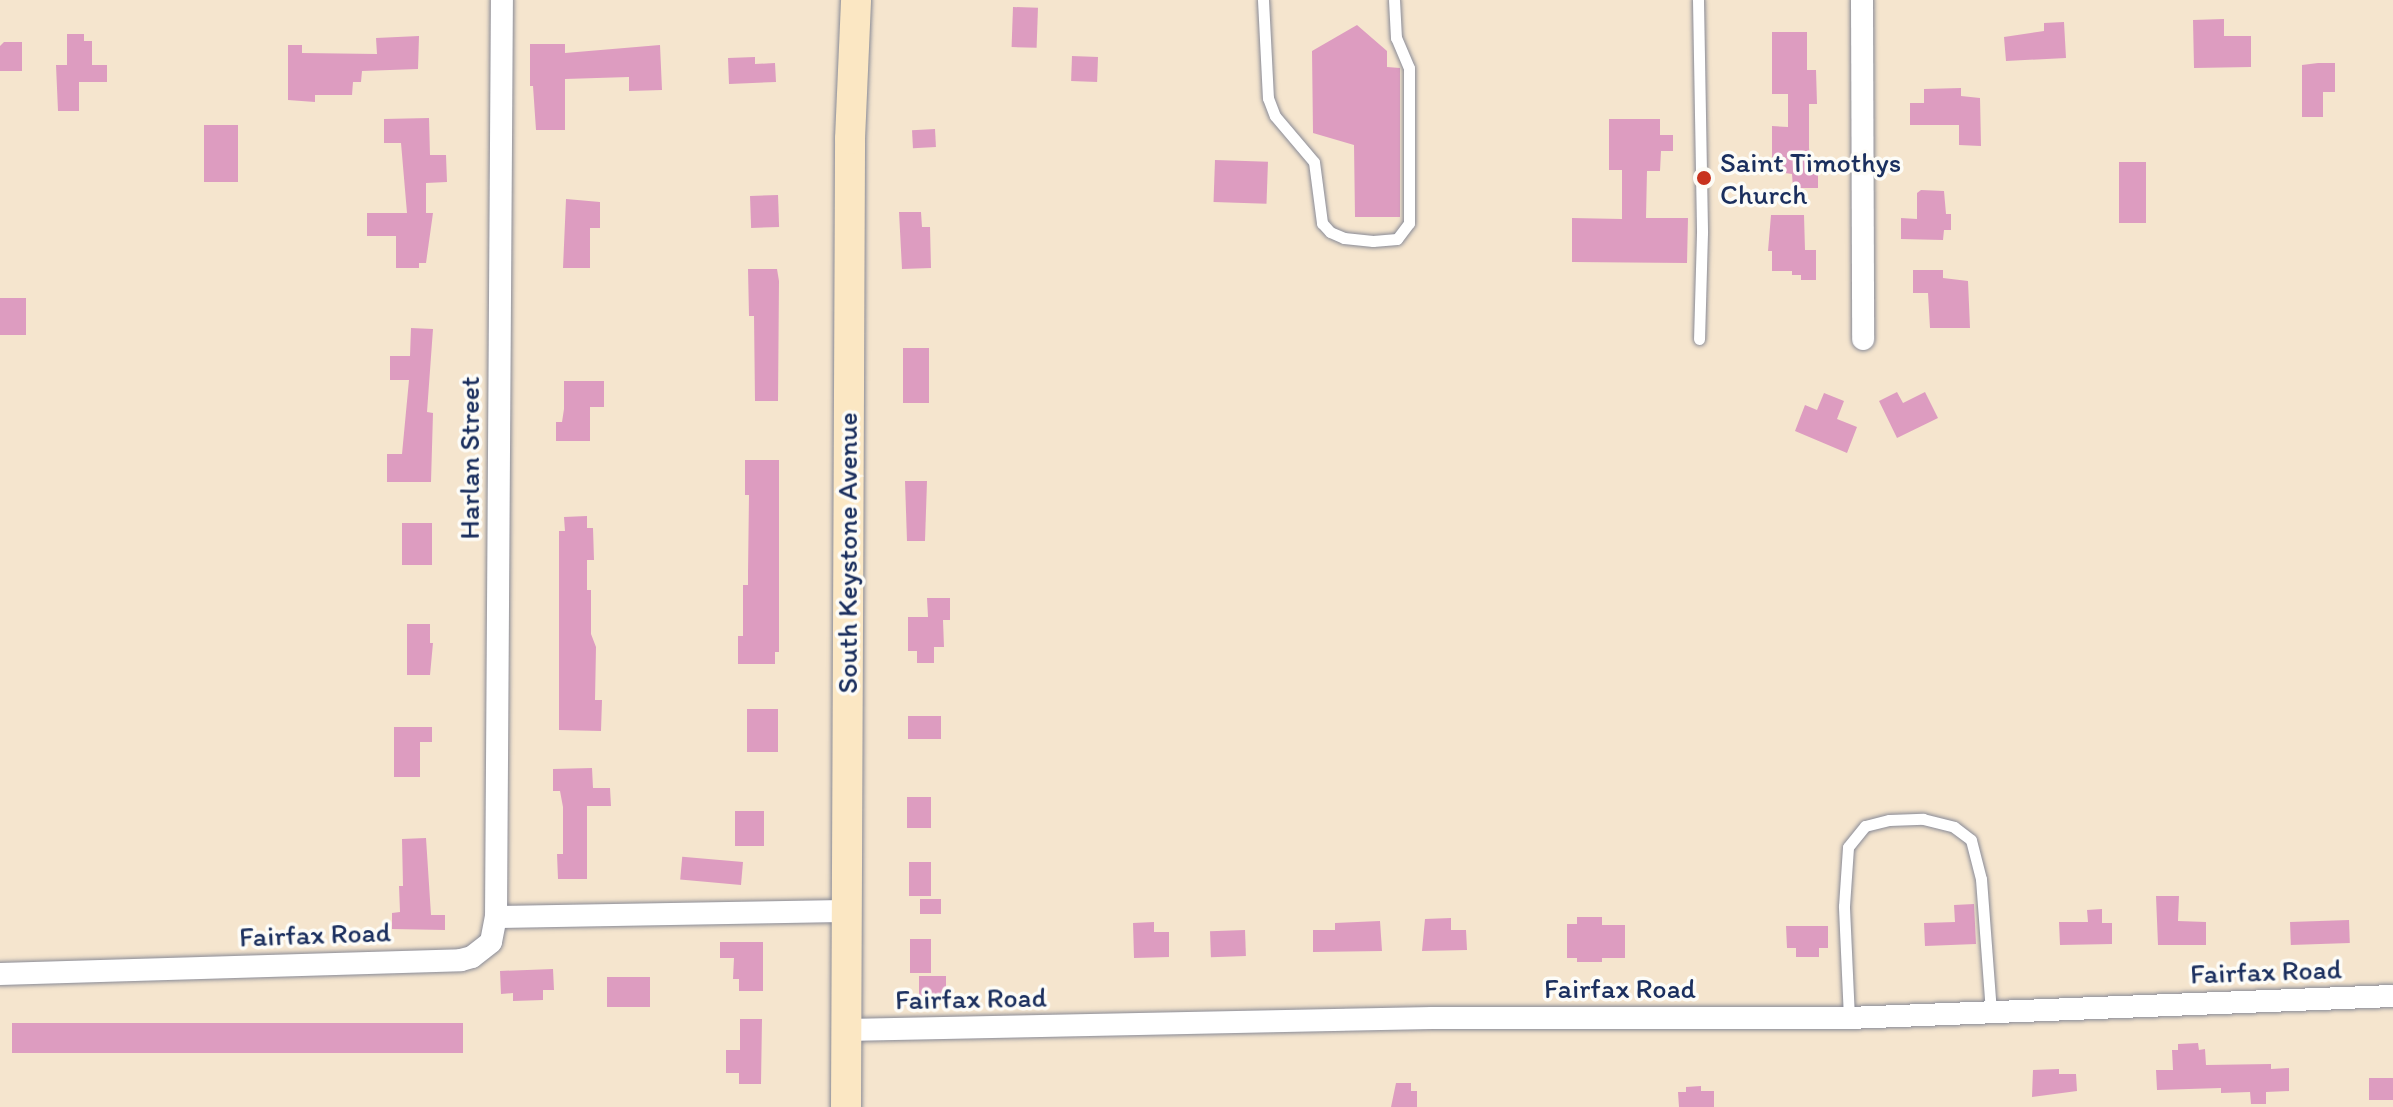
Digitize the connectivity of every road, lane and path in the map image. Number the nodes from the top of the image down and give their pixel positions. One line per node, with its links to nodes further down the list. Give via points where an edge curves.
1 (502, 0): 10 (street, Harlan Street)
2 (856, 0): 9 (main road, South Keystone Avenue, via 849,155)
3 (1263, 0): 4 (lane, via 1268,98 1275,116 1314,162 1322,223 1330,232 1373,241 1397,239 1405,232 1410,210 1409,84 1406,56 1396,38)
4 (1394, 0)
5 (1698, 0): 7 (lane)
6 (1862, 0): 8 (street)
7 (1699, 339)
8 (1863, 339)
9 (846, 911): 10 (street); 15 (main road, South Keystone Avenue)
10 (496, 917): 11 (street, Fairfax Road, via 491,942 461,960)
11 (0, 974)
12 (2393, 996): 13 (street, Fairfax Road)
13 (1991, 1012): 14 (street, Fairfax Road); 14 (lane, via 1981,879 1971,840 1954,827 1923,819 1889,820 1865,826 1848,847 1844,906)
14 (1849, 1018): 15 (street, Fairfax Road, via 1432,1018)
15 (846, 1030): 16 (main road, South Keystone Avenue)
16 (846, 1107)

